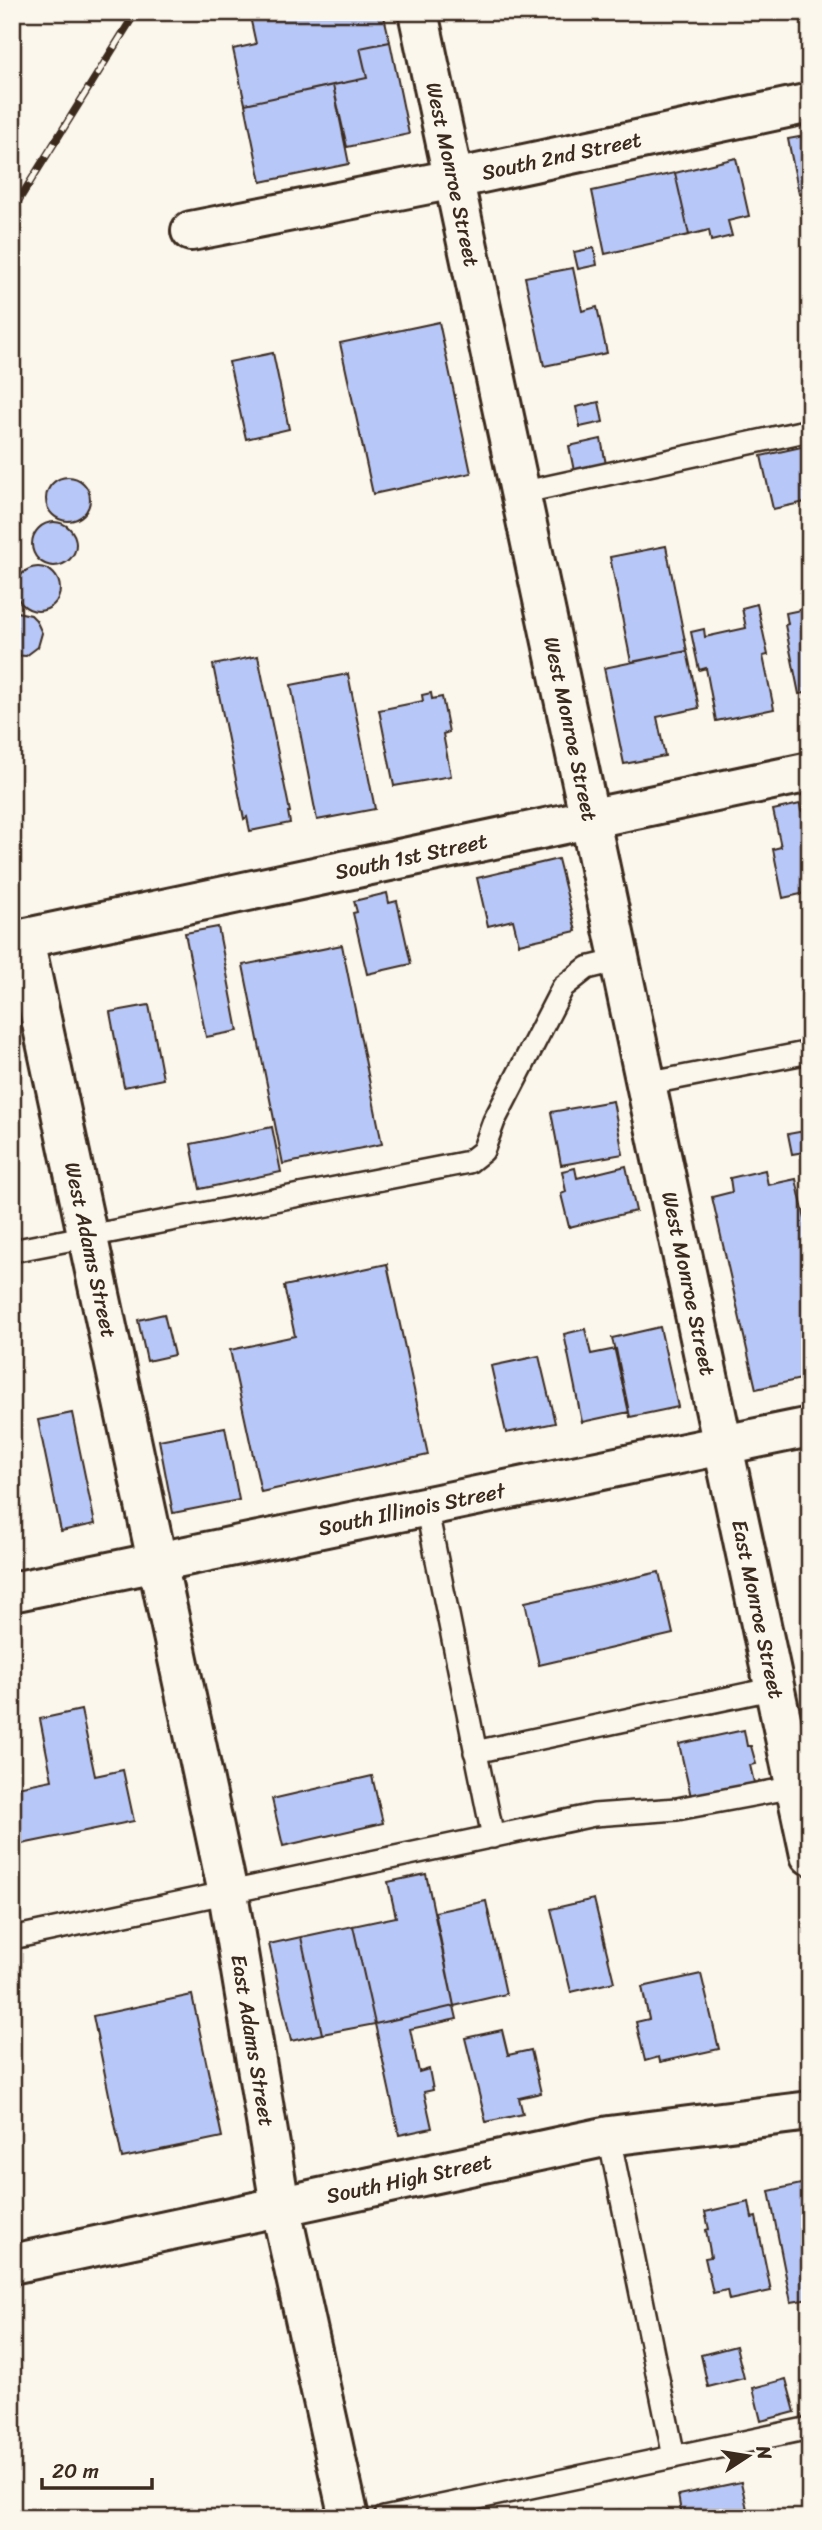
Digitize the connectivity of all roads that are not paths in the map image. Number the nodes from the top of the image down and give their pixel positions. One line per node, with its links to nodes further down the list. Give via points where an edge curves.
1 (418, 12): 3 (street, West Monroe Street)
2 (810, 103): 3 (street, South 2nd Street)
3 (454, 179): 4 (street, South 2nd Street); 6 (street, West Monroe Street)
4 (191, 231)
5 (810, 430): 6 (lane)
6 (520, 493): 8 (street, West Monroe Street)
7 (810, 772): 8 (street, South 1st Street)
8 (589, 818): 9 (street, South 1st Street); 10 (street, West Monroe Street)
9 (18, 940): 13 (street, West Adams Street)
10 (620, 960): 12 (street, West Monroe Street); 13 (lane, via 587,968 564,987 483,1151 468,1162)
11 (810, 1052): 12 (lane)
12 (646, 1084): 16 (street, West Monroe Street)
13 (87, 1236): 14 (lane); 18 (street, West Adams Street)
14 (12, 1251)
15 (810, 1427): 16 (street, South Illinois Street)
16 (723, 1445): 17 (street, South Illinois Street); 20 (street, East Monroe Street)
17 (426, 1506): 18 (street, South Illinois Street); 21 (lane)
18 (156, 1562): 19 (street, South Illinois Street); 25 (street, East Adams Street)
19 (12, 1592)
20 (776, 1688): 21 (lane); 22 (street, East Monroe Street)
21 (475, 1752): 23 (lane)
22 (795, 1787): 23 (lane, via 677,1809 594,1815); 24 (street, East Monroe Street)
23 (493, 1837): 25 (lane)
24 (810, 1855)
25 (228, 1893): 26 (lane); 29 (street, East Adams Street)
26 (12, 1938)
27 (810, 2111): 28 (street, South High Street)
28 (609, 2136): 29 (street, South High Street); 32 (lane)
29 (280, 2205): 30 (street, South High Street); 33 (street, East Adams Street)
30 (12, 2264)
31 (810, 2428): 32 (lane)
32 (674, 2457): 34 (lane)
33 (349, 2518)
34 (384, 2518)

